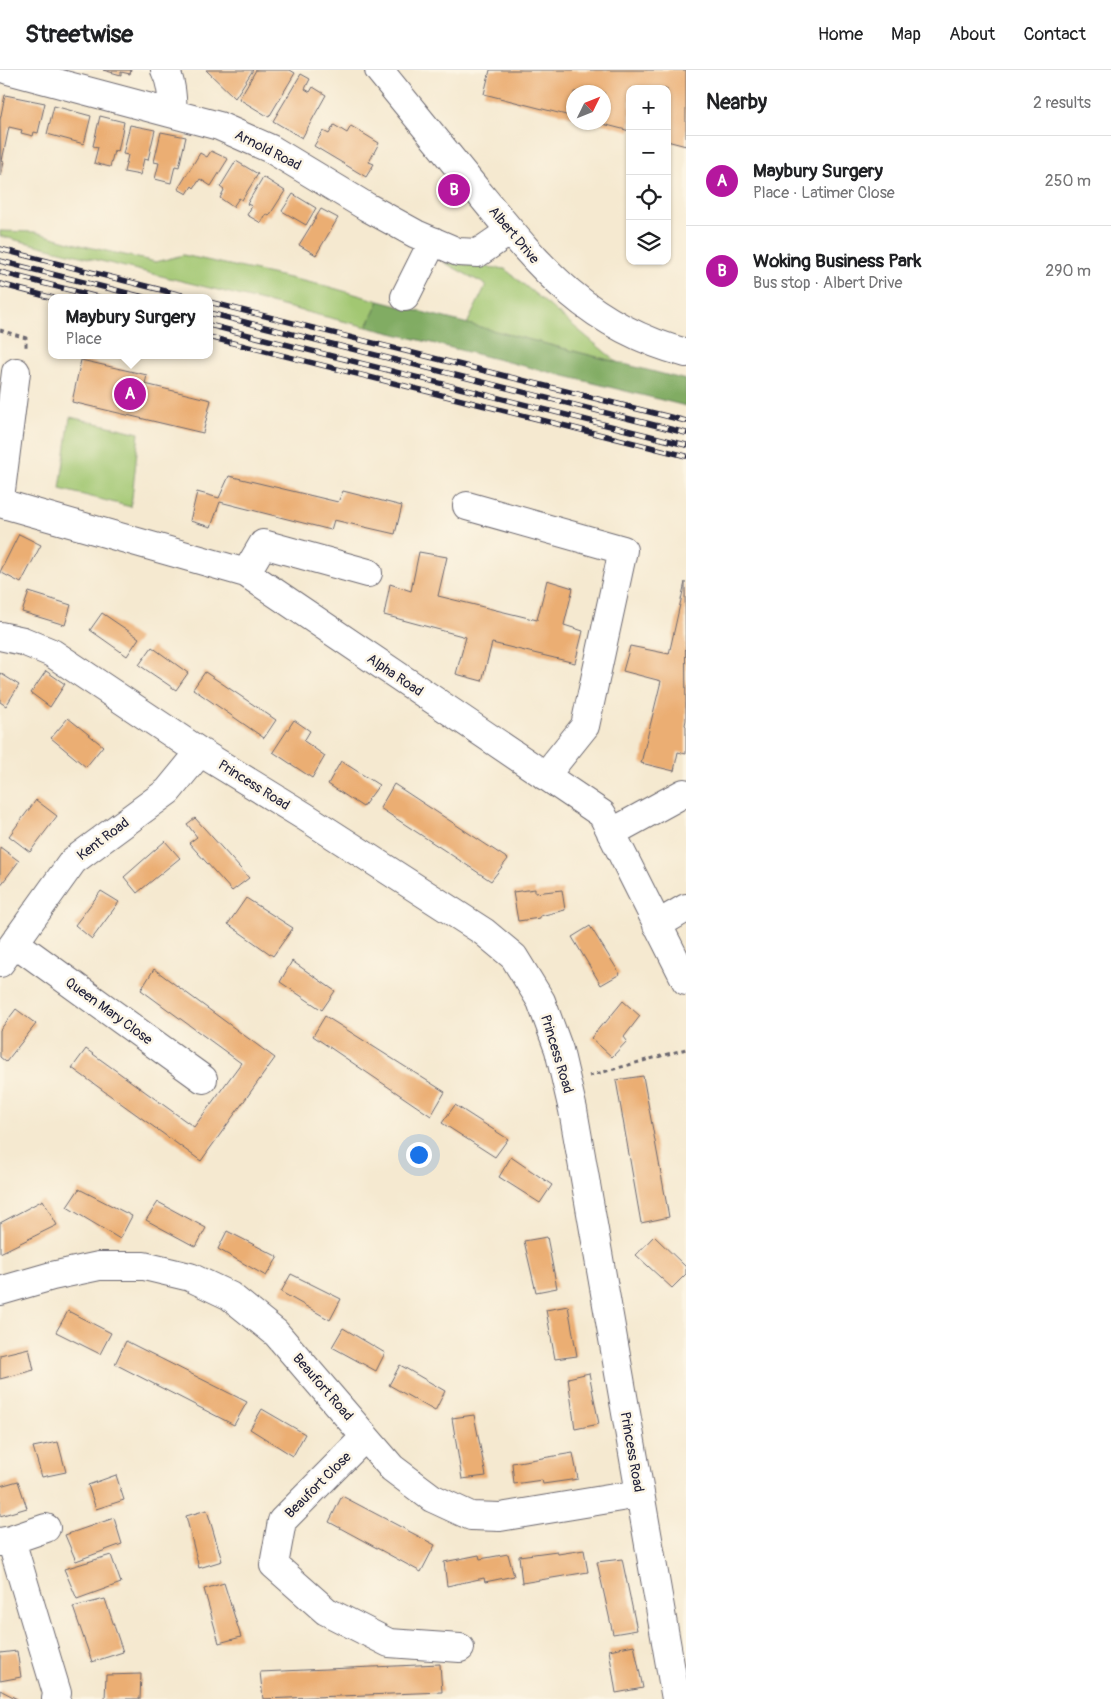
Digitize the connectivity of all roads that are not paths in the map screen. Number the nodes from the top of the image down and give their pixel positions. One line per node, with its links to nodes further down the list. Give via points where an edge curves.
1 (8, 70): 4 (street, Arnold Road)
2 (166, 70): 4 (street)
3 (379, 70): 5 (street, Albert Drive)
4 (173, 113): 6 (street, Arnold Road, via 220,126 271,149 367,207)
5 (510, 231): 6 (street, Arnold Road, via 478,252 458,252); 8 (street, Albert Drive, via 552,278 593,311 617,326 666,348)
6 (433, 241): 7 (street)
7 (405, 296)
8 (686, 353)
9 (16, 372): 10 (street)
10 (3, 461): 11 (street)
11 (0, 498)
12 (0, 504): 14 (street, Alpha Road)
13 (467, 506): 18 (street, via 623,550 585,726)
14 (246, 573): 15 (street, via 262,544); 18 (street, Alpha Road)
15 (368, 573)
16 (0, 636): 17 (street, Princess Road, via 52,653)
17 (200, 752): 23 (street, Kent Road, via 168,791 73,861); 28 (street, Princess Road, via 484,932 514,957 541,1001 559,1050 577,1130)
18 (545, 776): 20 (street, Alpha Road, via 602,814)
19 (686, 794): 20 (street)
20 (611, 833): 22 (street, Alpha Road)
21 (686, 908): 22 (street)
22 (657, 924): 24 (street, Alpha Road)
23 (7, 953): 25 (street, Queen Mary Close)
24 (686, 981)
25 (203, 1078)
26 (0, 1291): 27 (street, Beaufort Road, via 99,1266 144,1266 190,1277 230,1296 276,1333)
27 (365, 1437): 28 (street, Beaufort Road, via 392,1468 432,1498 471,1516 500,1517); 31 (street, Beaufort Close, via 282,1520 274,1565 326,1611 389,1643)
28 (639, 1494): 33 (street, Princess Road)
29 (46, 1528): 30 (street)
30 (5, 1541): 32 (street, via 57,1693)
31 (460, 1648)
32 (56, 1699)
33 (676, 1699)

